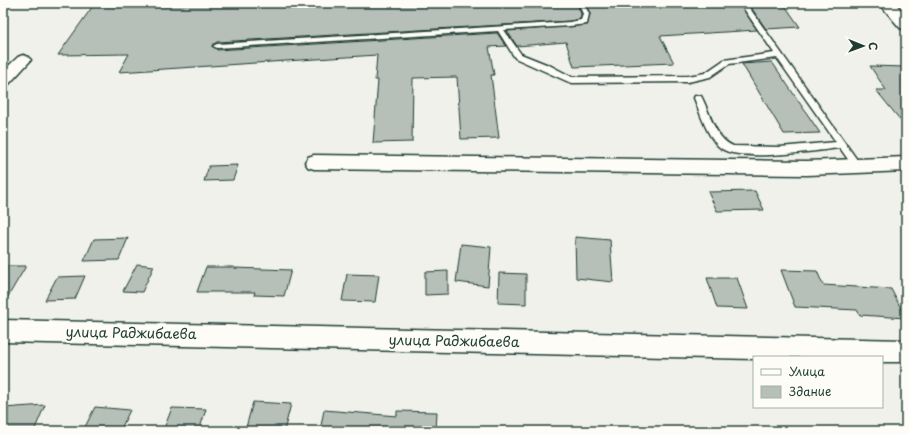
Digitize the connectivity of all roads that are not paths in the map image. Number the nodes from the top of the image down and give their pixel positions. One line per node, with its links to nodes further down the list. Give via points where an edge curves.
1 (581, 3): 5 (lane, via 586,14 584,22)
2 (743, 3): 7 (lane)
3 (887, 3): 4 (street)
4 (906, 25)
5 (500, 29): 6 (lane); 7 (lane, via 518,56 571,80 688,79 707,75 727,62)
6 (217, 46)
7 (780, 55): 11 (lane)
8 (3, 60): 9 (street, via 23,60)
9 (3, 80)
10 (698, 98): 11 (lane, via 717,138 725,148 743,152)
11 (842, 146): 14 (lane)
12 (314, 162): 14 (street, via 807,168)
13 (906, 164): 14 (street)
14 (857, 166)
15 (3, 330): 16 (street, улица Раджибаева)
16 (906, 352)

